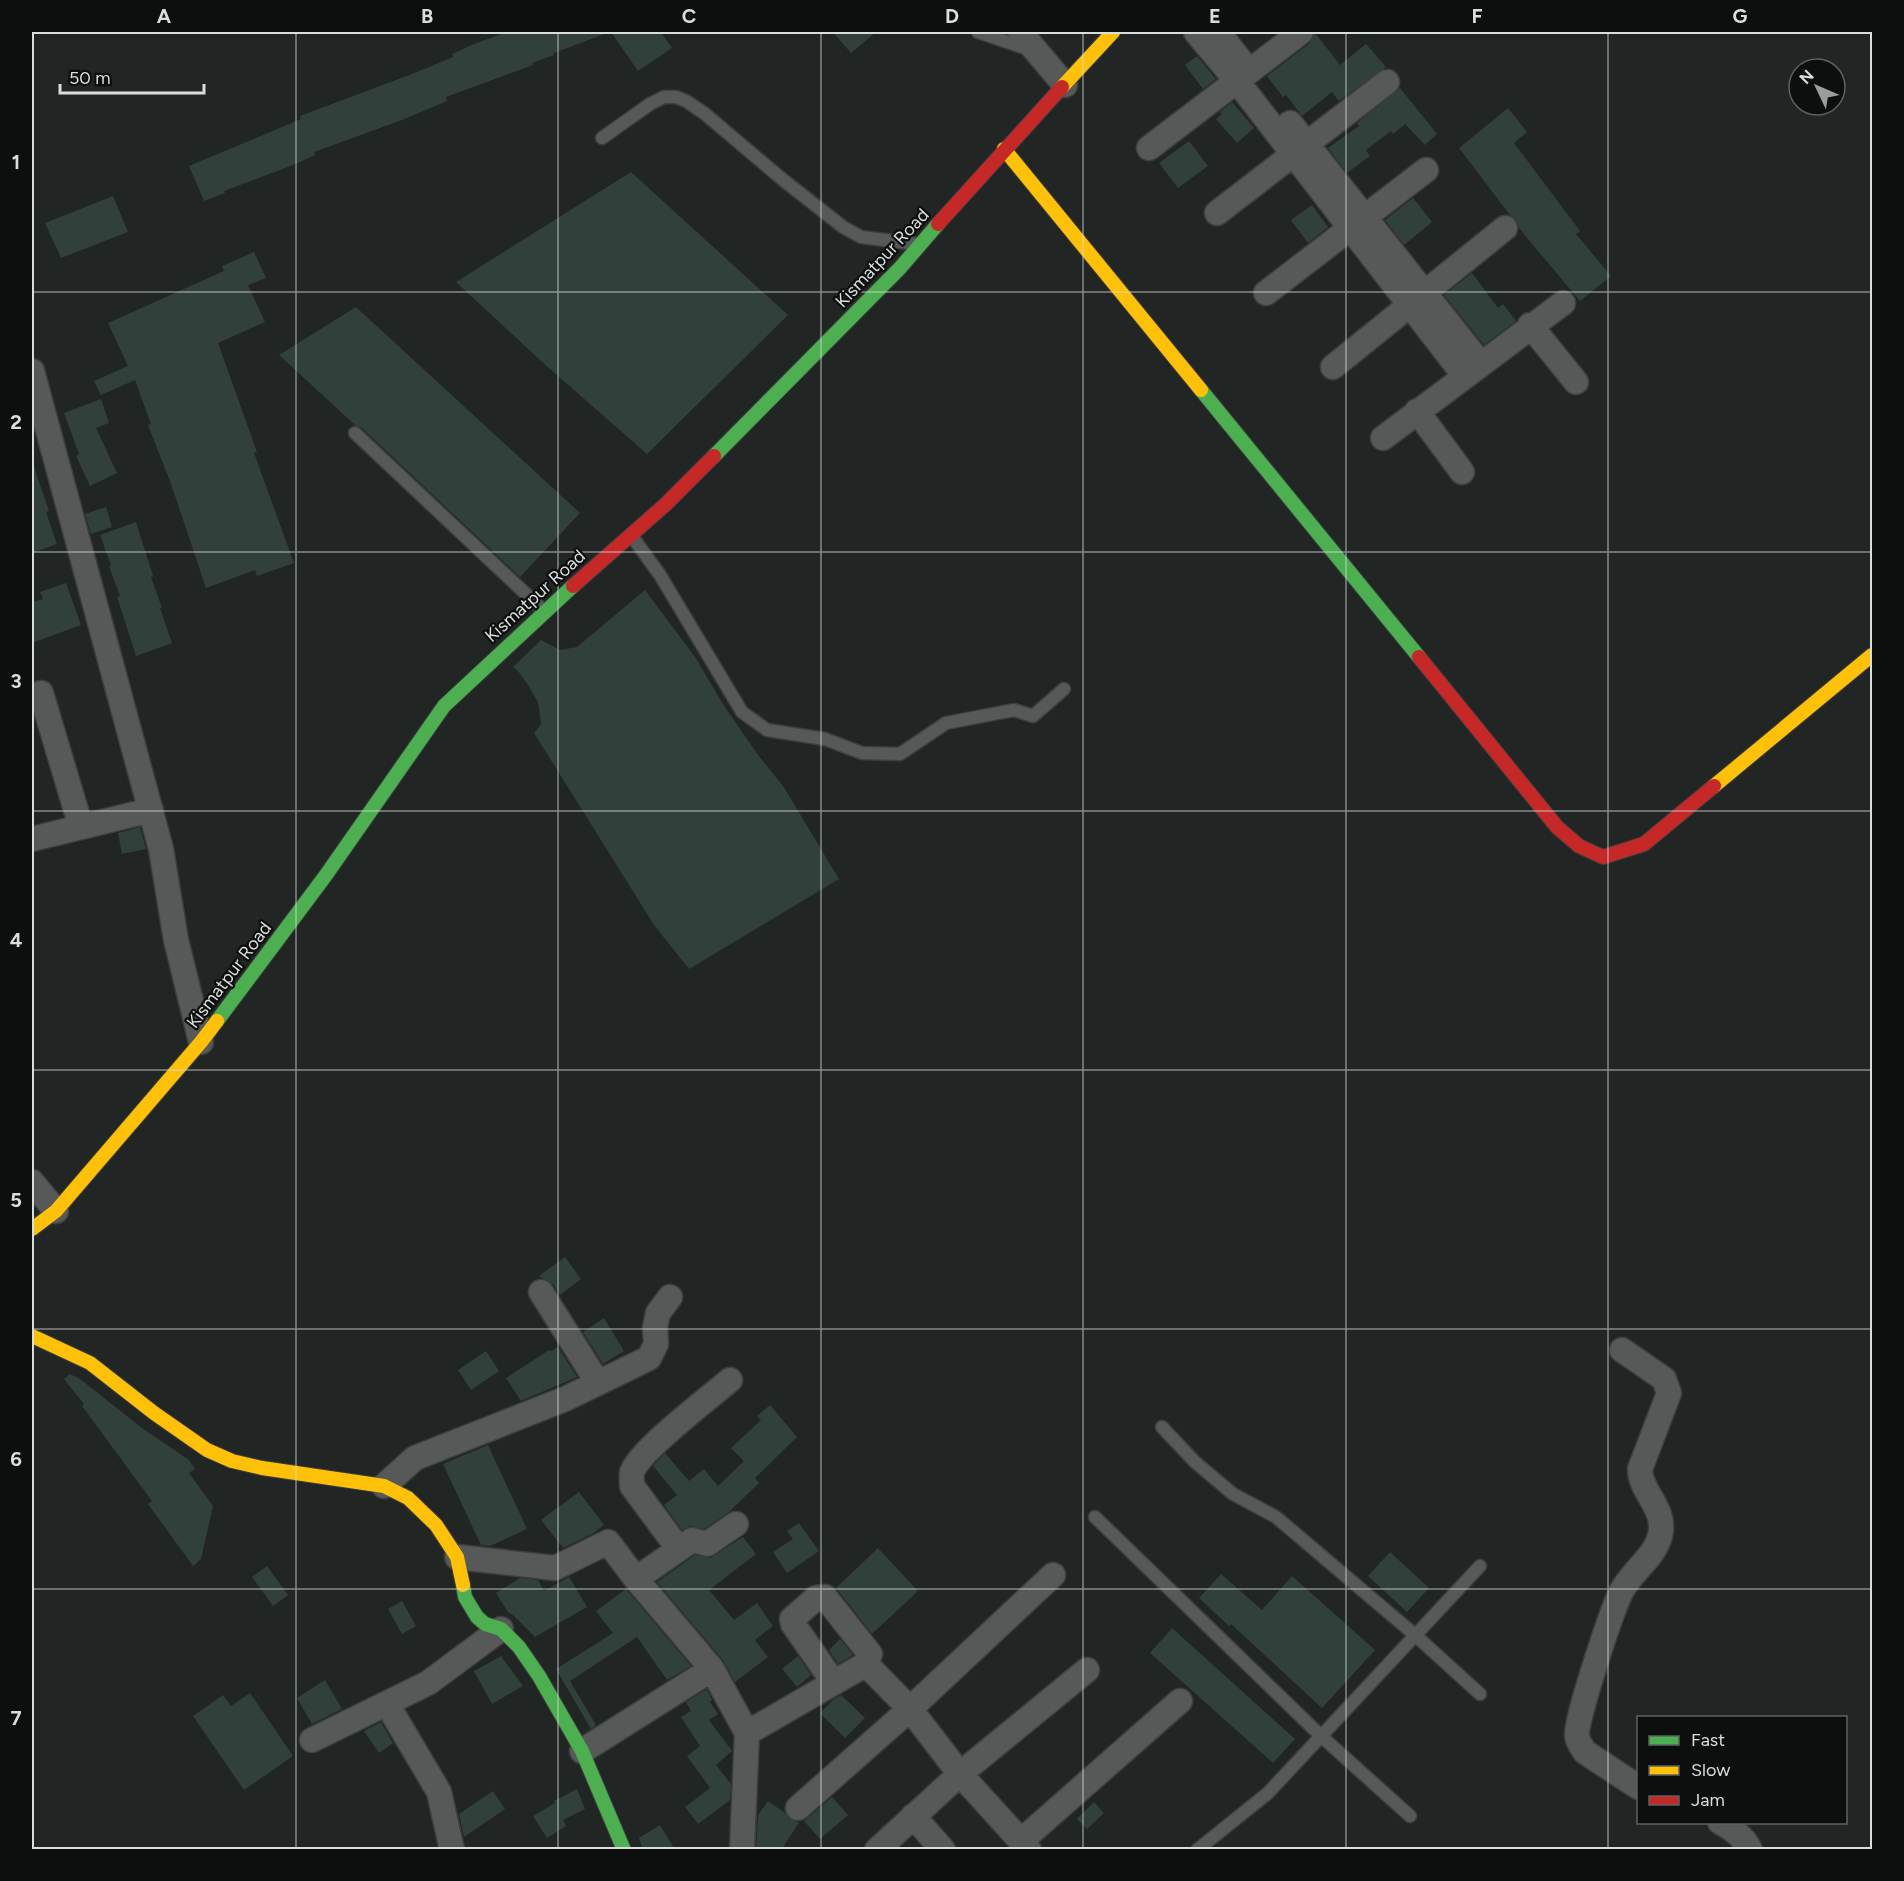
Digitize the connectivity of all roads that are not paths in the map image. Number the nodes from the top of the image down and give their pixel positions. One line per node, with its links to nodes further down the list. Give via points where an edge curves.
1 (978, 32): 7 (lane)
2 (1020, 32): 7 (street)
3 (1113, 32): 10 (street, Kismatpur Road)
4 (1196, 32): 8 (street)
5 (1218, 32): 8 (street)
6 (1301, 32): 8 (street)
7 (1038, 53): 10 (street)
8 (1243, 77): 12 (street); 14 (street)
9 (1387, 82): 14 (street)
10 (1065, 85): 13 (street, Kismatpur Road)
11 (602, 138): 19 (lane, via 664,97 686,100 843,227 861,237)
12 (1149, 148)
13 (1004, 149): 19 (street, Kismatpur Road); 34 (street, via 1557,827 1579,846 1603,857 1644,844)
14 (1301, 149): 16 (street); 17 (street)
15 (1425, 170): 17 (street)
16 (1217, 213)
17 (1357, 223): 20 (street); 21 (street)
18 (1505, 228): 21 (street)
19 (921, 244): 32 (street, Kismatpur Road, via 775,397)
20 (1266, 293)
21 (1416, 299): 24 (street); 25 (street)
22 (1563, 303): 23 (street)
23 (1530, 326): 25 (street); 27 (street)
24 (1333, 367)
25 (1472, 369): 28 (street)
26 (32, 371): 37 (street)
27 (1576, 382)
28 (1417, 411): 30 (street); 31 (street)
29 (355, 433): 33 (lane)
30 (1383, 438)
31 (1462, 472)
32 (631, 534): 33 (street, Kismatpur Road); 35 (lane, via 742,712 767,730 825,739 862,753 900,753 946,723 1014,710 1033,716)
33 (544, 611): 40 (street, Kismatpur Road, via 444,706 326,875)
34 (1872, 655)
35 (1064, 689)
36 (41, 693): 38 (street)
37 (151, 810): 38 (street); 40 (street)
38 (81, 827): 39 (street)
39 (32, 839)
40 (201, 1042): 42 (street, Kismatpur Road)
41 (32, 1182): 42 (street)
42 (56, 1211): 43 (street, Kismatpur Road)
43 (32, 1229)
44 (541, 1292): 49 (street)
45 (670, 1297): 49 (street, via 658,1313 656,1344 649,1358)
46 (32, 1336): 51 (street, via 90,1363 207,1450 232,1461)
47 (1622, 1350): 74 (street, via 1664,1379 1669,1393 1640,1469 1640,1481 1654,1500 1660,1518 1660,1534 1656,1546 1622,1592 1577,1735 1585,1752)
48 (730, 1380): 54 (street, via 655,1444 631,1473 632,1486)
49 (598, 1383): 51 (street, via 415,1458)
50 (1162, 1427): 60 (lane, via 1194,1462 1233,1494 1276,1517)
51 (384, 1486): 55 (street, via 408,1498 436,1524)
52 (1095, 1517): 70 (lane)
53 (736, 1524): 54 (street, via 707,1544 692,1540)
54 (678, 1548): 58 (street)
55 (457, 1557): 58 (street, via 555,1568 608,1542); 59 (street, via 465,1597 477,1617)
56 (1480, 1566): 60 (lane)
57 (1053, 1575): 68 (street)
58 (636, 1579): 62 (street)
59 (501, 1629): 67 (street, via 428,1683); 72 (street, via 539,1676)
60 (1415, 1635): 65 (lane); 70 (lane)
61 (866, 1664): 64 (street); 64 (street, via 870,1654 825,1598 816,1598 792,1618 793,1624); 68 (street)
62 (712, 1669): 69 (street); 72 (street)
63 (1087, 1670): 73 (street)
64 (834, 1683): 69 (street)
65 (1480, 1694)
66 (1180, 1701): 79 (street)
67 (387, 1704): 71 (street); 80 (street, via 439,1792)
68 (910, 1709): 73 (street); 75 (street)
69 (747, 1733): 82 (street)
70 (1321, 1736): 77 (lane); 85 (lane, via 1268,1792)
71 (312, 1740)
72 (582, 1751): 81 (street)
73 (960, 1774): 76 (street); 79 (street)
74 (1637, 1786)
75 (798, 1808)
76 (913, 1816): 83 (street); 84 (street)
77 (1410, 1816)
78 (1723, 1824): 86 (street)
79 (1025, 1845)
80 (452, 1850)
81 (624, 1850)
82 (742, 1850)
83 (878, 1850)
84 (943, 1850)
85 (1197, 1850)
86 (1750, 1850)

